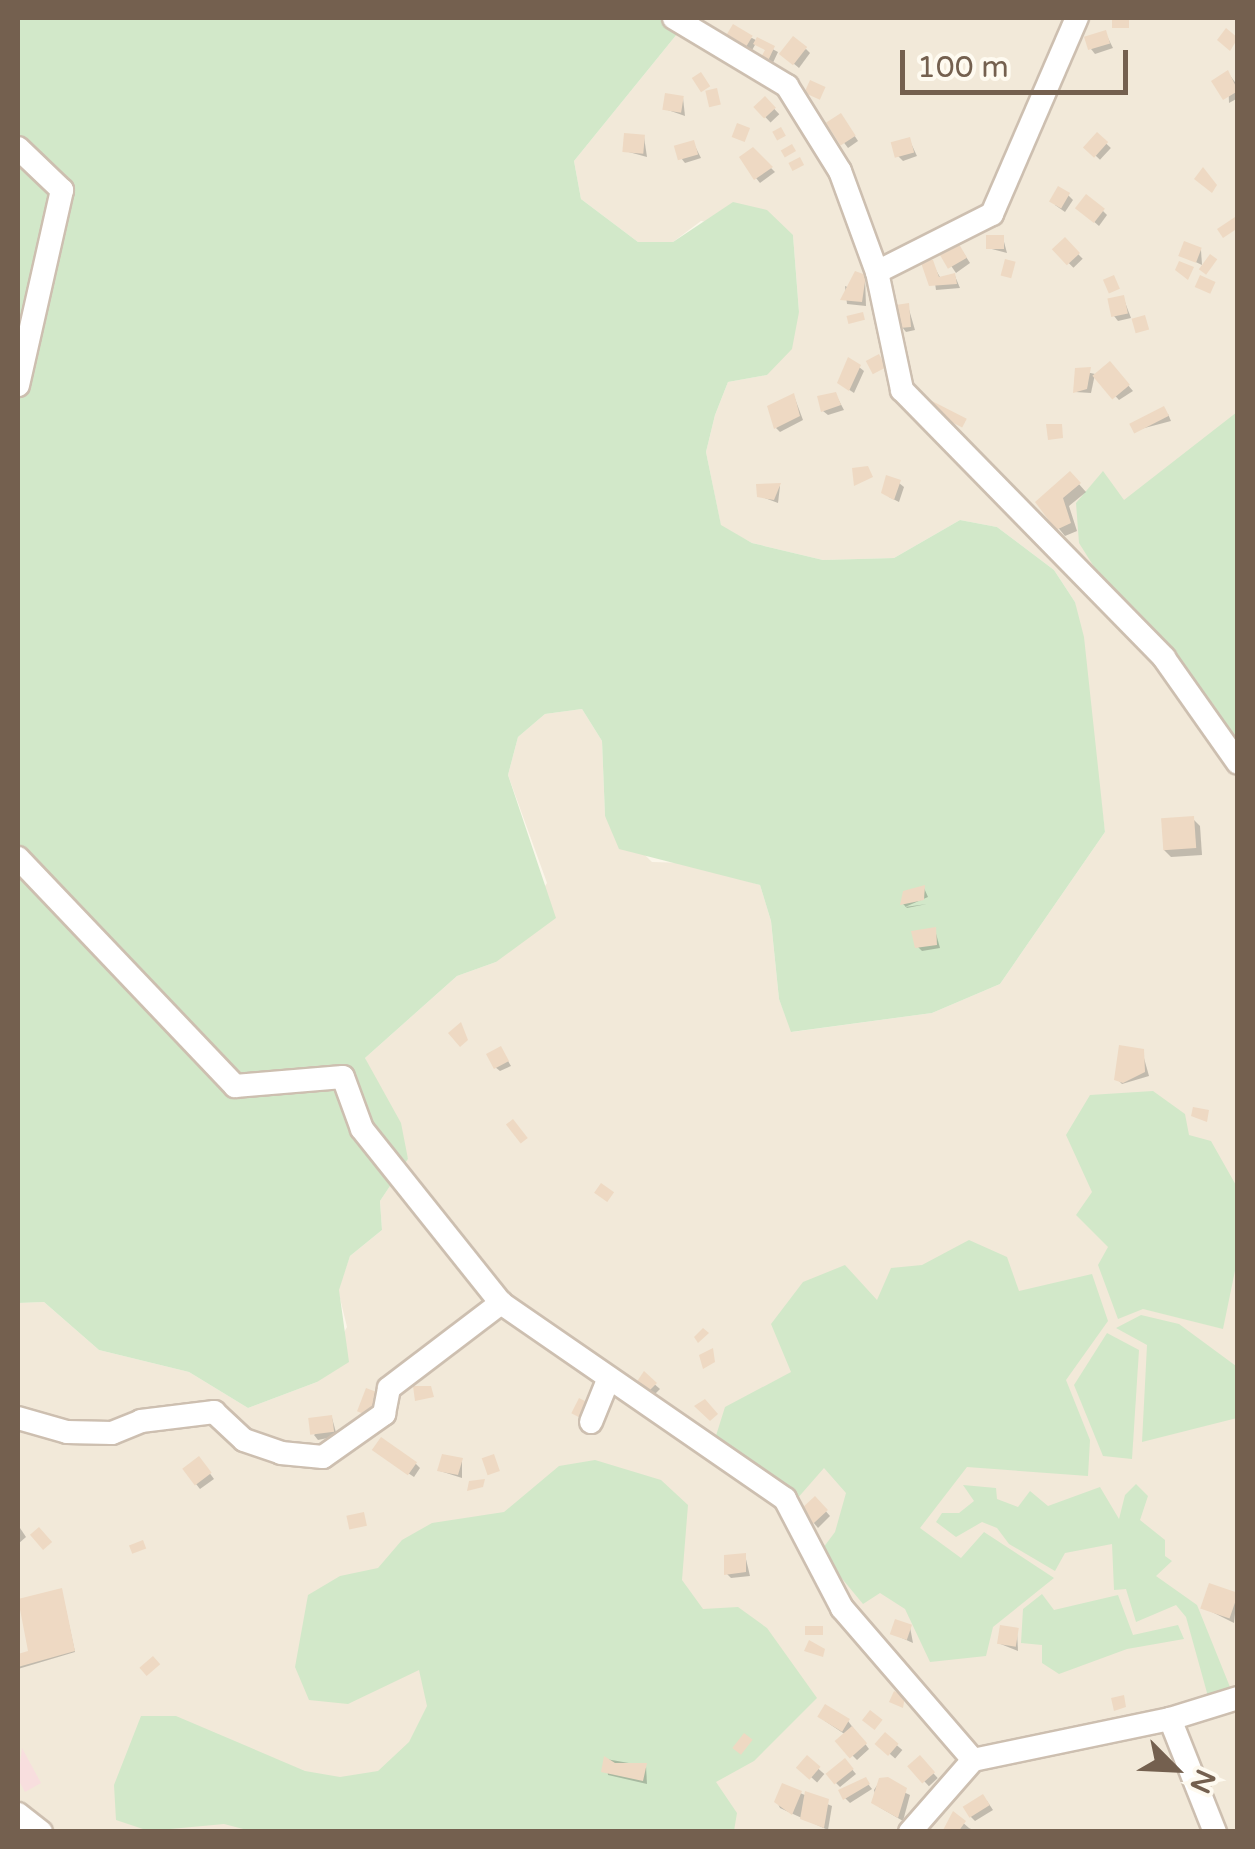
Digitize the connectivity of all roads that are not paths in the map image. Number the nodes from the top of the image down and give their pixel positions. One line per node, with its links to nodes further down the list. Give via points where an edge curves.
1 (674, 18): 4 (street, via 787,86 840,171)
2 (1077, 18): 4 (street, via 992,214)
3 (18, 148): 5 (street, via 62,190)
4 (877, 272): 6 (street, via 902,390 1164,658)
5 (18, 384)
6 (1238, 764)
7 (18, 858): 8 (street, via 235,1086 343,1077 362,1129)
8 (501, 1303): 9 (street); 10 (street, via 388,1388 384,1414 323,1457 244,1440 214,1412 141,1421 112,1433 66,1432)
9 (608, 1380): 11 (street); 14 (street, via 785,1499 842,1608)
10 (18, 1418)
11 (591, 1422)
12 (1238, 1698): 13 (street)
13 (1170, 1719): 14 (street); 18 (street)
14 (973, 1760): 17 (street)
15 (18, 1814): 16 (street)
16 (41, 1832)
17 (910, 1832)
18 (1216, 1832)

